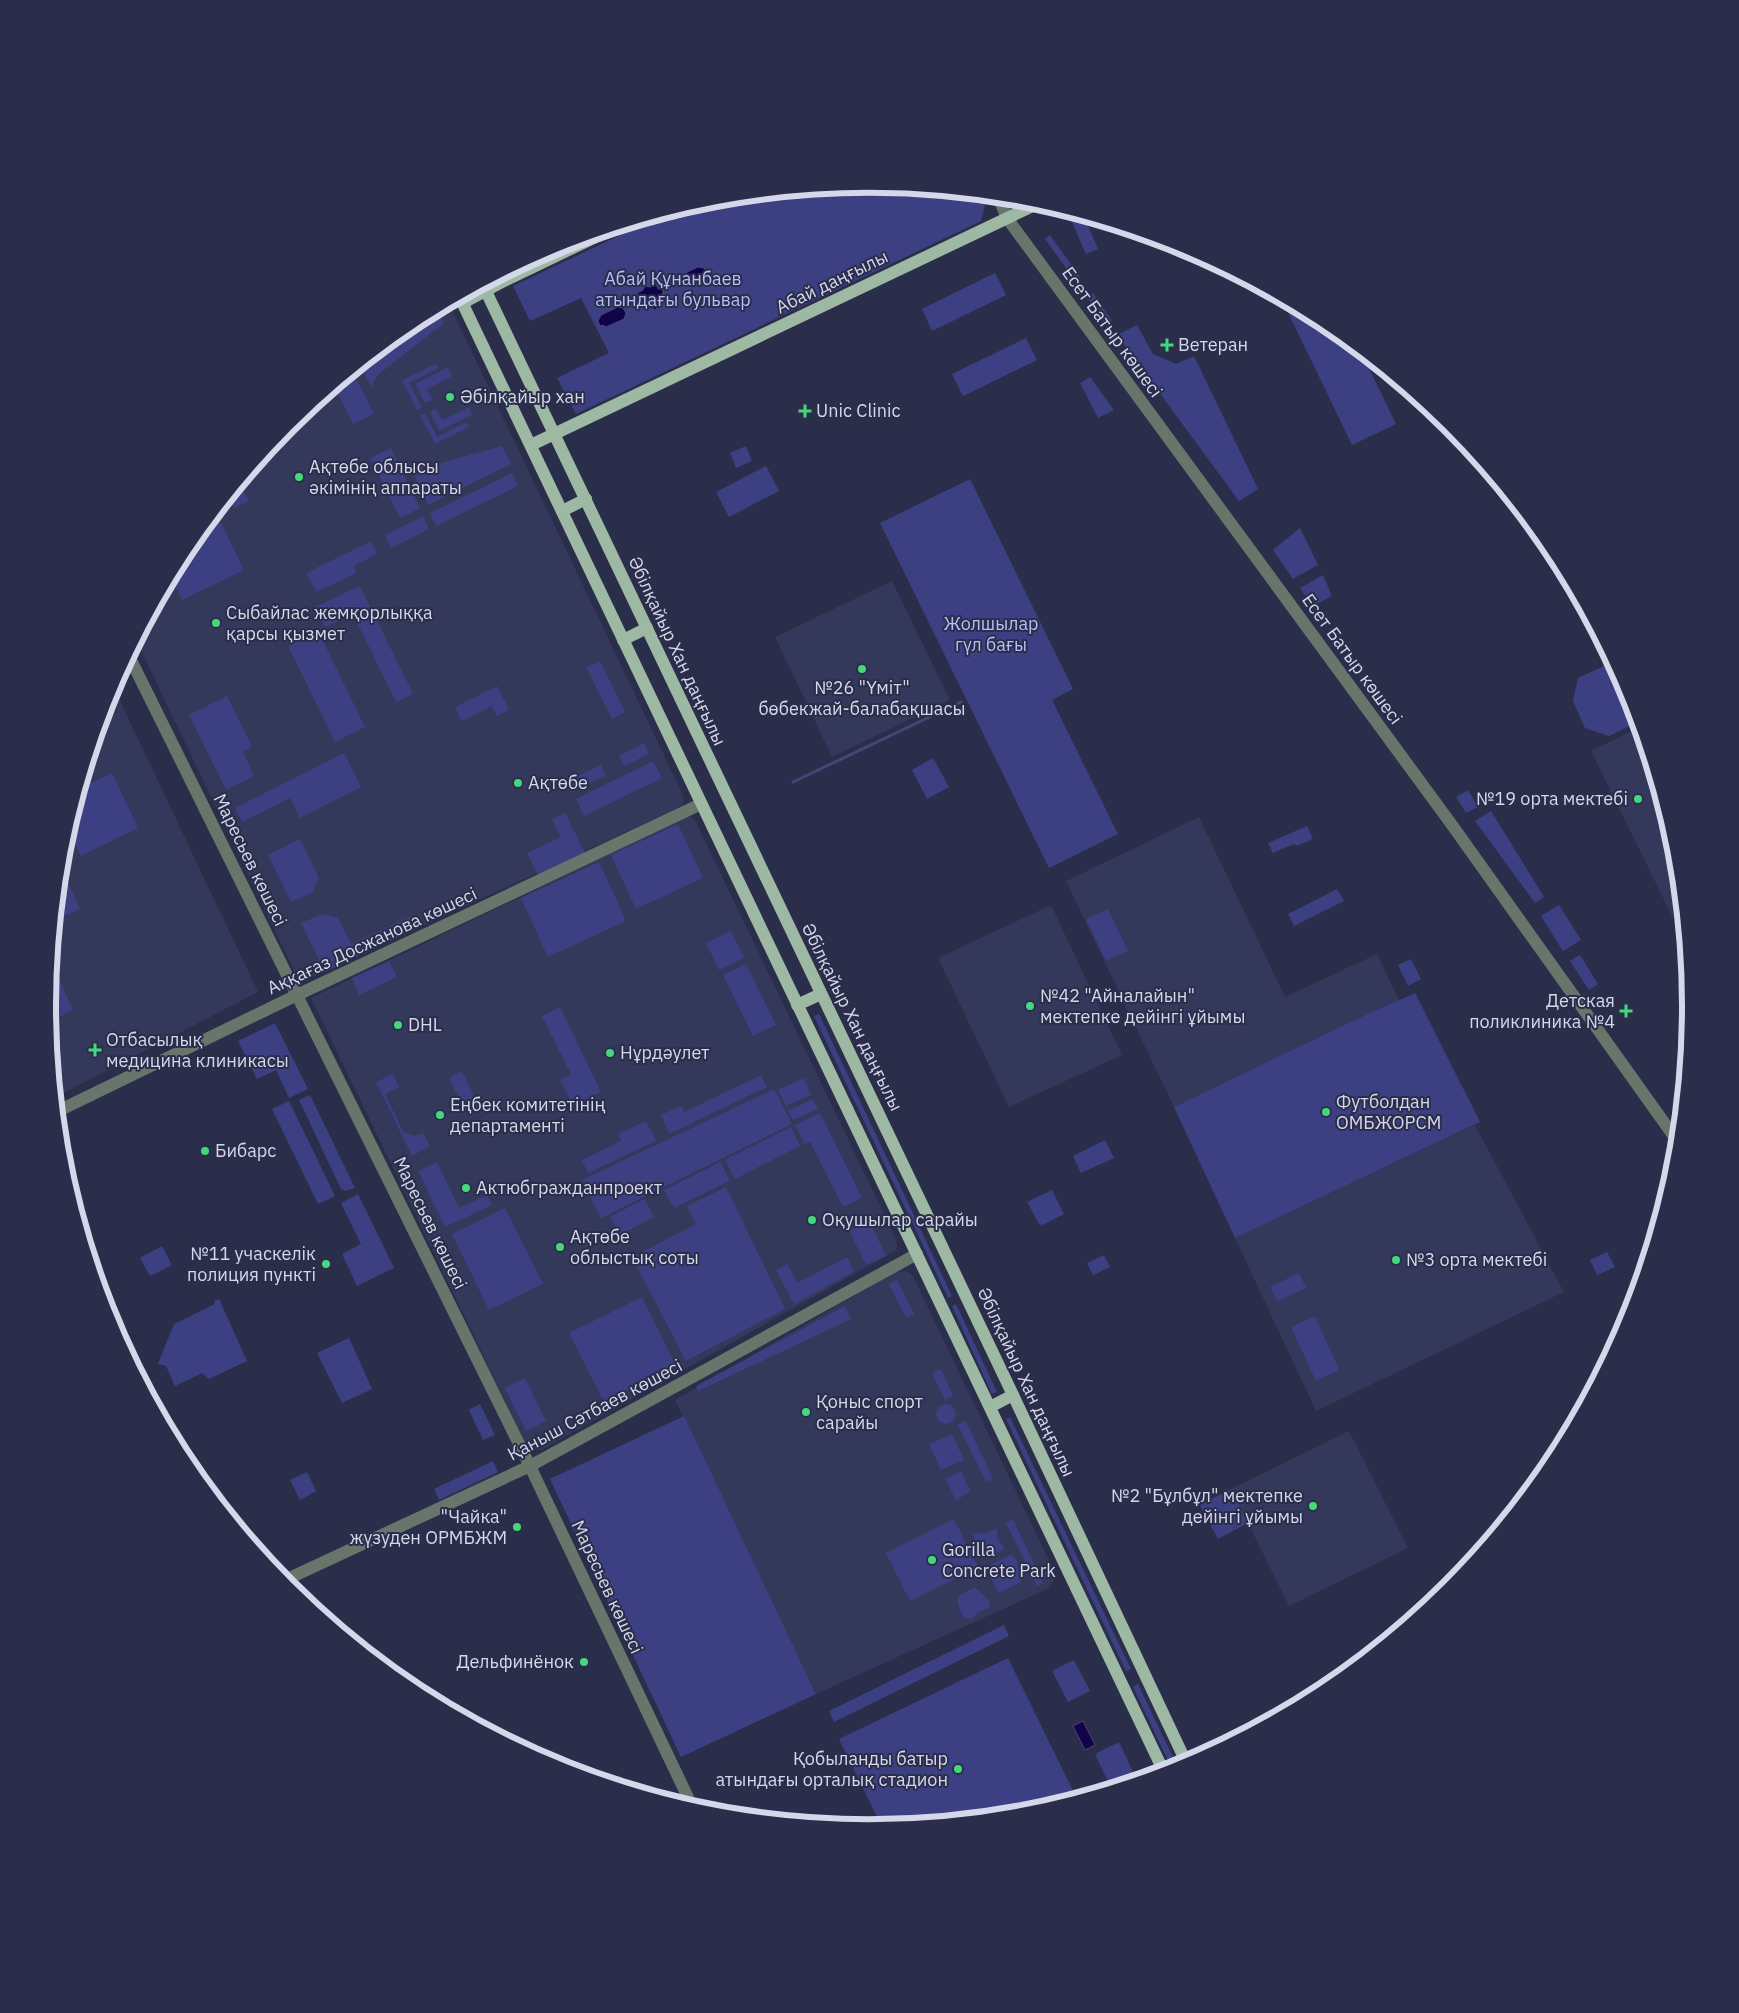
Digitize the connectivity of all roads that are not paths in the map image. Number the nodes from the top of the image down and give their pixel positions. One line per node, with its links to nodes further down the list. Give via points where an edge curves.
1 (1002, 204): 3 (street, Есет Батыр көшесі)
2 (1027, 209): 3 (main road, Абай даңғылы)
3 (1008, 218): 8 (main road, Абай даңғылы); 20 (street, Есет Батыр көшесі, via 1445,816)
4 (530, 268): 5 (main road)
5 (505, 279)
6 (486, 290): 8 (main road, Әбілқайыр Хан даңғылы)
7 (463, 302): 9 (main road)
8 (555, 434): 9 (main road, Абай даңғылы); 10 (main road, Әбілқайыр Хан даңғылы)
9 (531, 445): 11 (main road)
10 (586, 499): 11 (main road); 12 (main road, Әбілқайыр Хан даңғылы)
11 (562, 511): 13 (main road)
12 (647, 628): 13 (main road); 16 (main road, Әбілқайыр Хан даңғылы)
13 (623, 640): 15 (main road)
14 (133, 663): 17 (street, Маресьев көшесі)
15 (701, 804): 17 (street, Аққағаз Досжанова көшесі); 18 (main road)
16 (821, 994): 18 (main road); 22 (main road, Әбілқайыр Хан даңғылы)
17 (297, 995): 19 (street, Аққағаз Досжанова көшесі); 24 (street, Маресьев көшесі)
18 (797, 1005): 21 (main road)
19 (63, 1109)
20 (1672, 1134)
21 (917, 1254): 23 (main road); 24 (street, Қаныш Сәтбаев көшесі)
22 (1013, 1395): 23 (main road); 26 (main road, Әбілқайыр Хан даңғылы)
23 (990, 1407): 27 (main road)
24 (530, 1466): 25 (street, Қаныш Сәтбаев көшесі); 28 (street, Маресьев көшесі)
25 (290, 1578)
26 (1184, 1757)
27 (1161, 1766)
28 (689, 1799)

